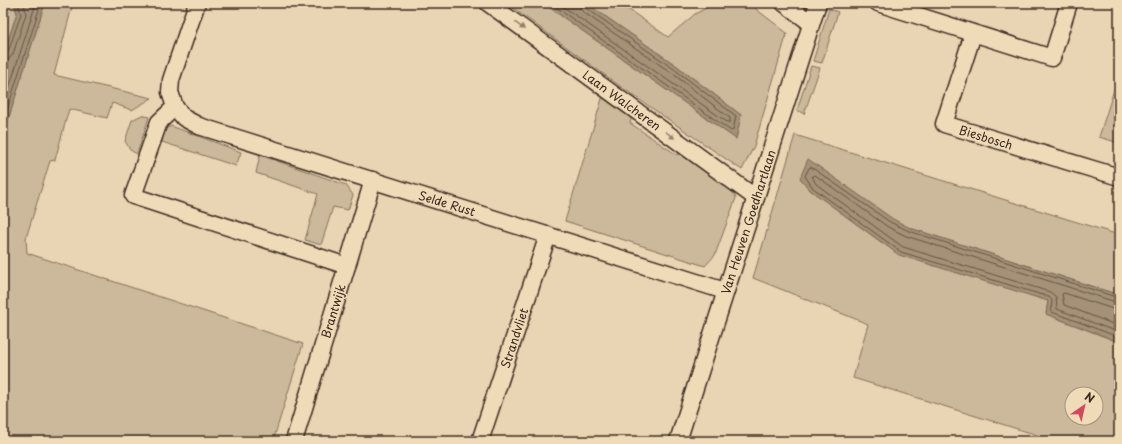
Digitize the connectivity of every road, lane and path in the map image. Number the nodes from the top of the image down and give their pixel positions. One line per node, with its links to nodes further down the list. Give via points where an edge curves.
1 (196, 3): 9 (street, via 171,80 170,92)
2 (488, 3): 12 (street, Laan Walcheren, one-way to 12)
3 (784, 3): 7 (street)
4 (818, 3): 7 (street, Van Heuven Goedhartlaan)
5 (878, 3): 8 (street)
6 (1069, 3): 8 (street, via 1052,58)
7 (811, 23): 12 (street, Van Heuven Goedhartlaan)
8 (973, 34): 10 (street, Biesbosch, via 944,124)
9 (175, 107): 11 (street, Selde Rust, via 184,118 199,126); 14 (street, via 159,122 133,196)
10 (1119, 177)
11 (373, 180): 13 (street, Selde Rust); 14 (street, Brantwijk)
12 (756, 198): 15 (street, Van Heuven Goedhartlaan)
13 (548, 235): 15 (street, Selde Rust); 17 (street, Strandvliet)
14 (347, 266): 16 (street, Brantwijk)
15 (725, 291): 18 (street, Van Heuven Goedhartlaan)
16 (294, 441)
17 (480, 441)
18 (678, 441)

